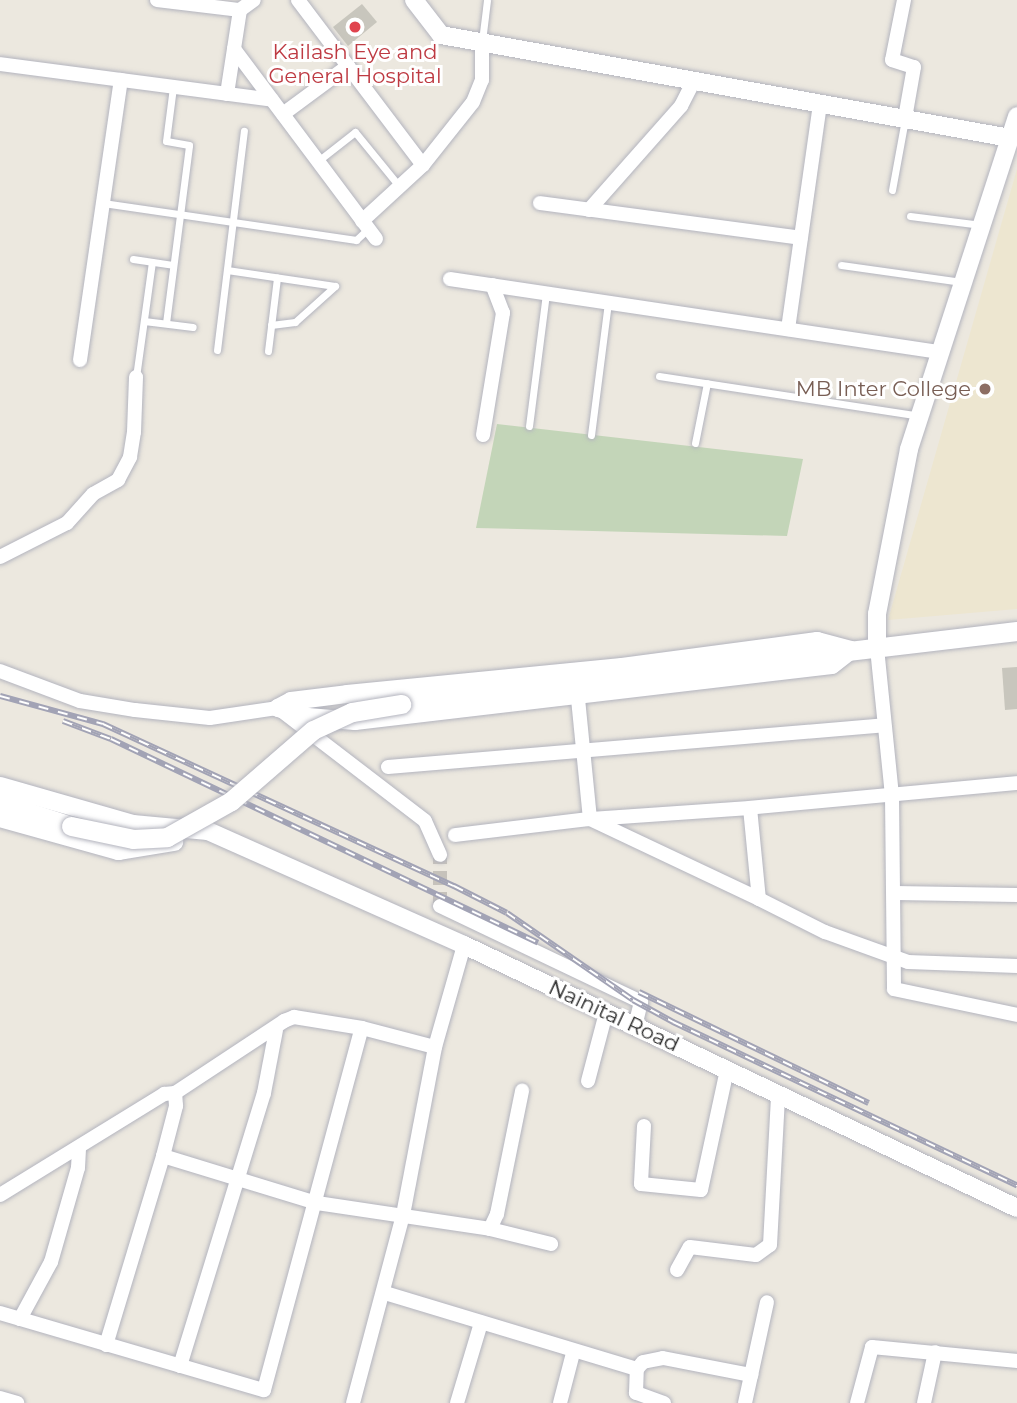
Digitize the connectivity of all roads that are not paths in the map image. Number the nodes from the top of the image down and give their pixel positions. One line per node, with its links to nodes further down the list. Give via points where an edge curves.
1 (157, 0): 7 (street)
2 (254, 0): 7 (street)
3 (298, 0): 11 (street)
4 (414, 0): 8 (street, via 441,35)
5 (487, 0): 8 (lane)
6 (904, 0): 20 (street, via 892,60 914,66)
7 (240, 9): 9 (street)
8 (482, 42): 12 (street); 24 (street, via 482,80 473,102)
9 (234, 49): 15 (street); 16 (street)
10 (0, 64): 13 (street)
11 (348, 66): 18 (street); 24 (street)
12 (695, 79): 17 (street); 29 (street, via 681,106)
13 (121, 80): 14 (street); 27 (street)
14 (173, 87): 15 (street); 30 (lane, via 166,141 189,145)
15 (227, 94): 16 (street)
16 (272, 100): 18 (street)
17 (820, 103): 20 (street); 35 (street)
18 (283, 114): 23 (street)
19 (1017, 117): 22 (street)
20 (905, 118): 22 (street); 26 (lane)
21 (244, 131): 32 (lane)
22 (1013, 137): 33 (street)
23 (318, 161): 25 (lane, via 355,132); 34 (street)
24 (423, 165): 25 (street)
25 (400, 186): 34 (street)
26 (892, 190)
27 (103, 203): 30 (lane); 55 (street)
28 (540, 203): 29 (street)
29 (589, 210): 35 (street)
30 (180, 214): 32 (lane); 38 (lane)
31 (910, 216): 33 (lane)
32 (233, 222): 34 (lane, via 356,240); 40 (lane)
33 (981, 225): 43 (street)
34 (369, 230)
35 (801, 238): 51 (street)
36 (133, 259): 37 (lane)
37 (152, 262): 38 (lane); 47 (lane)
38 (173, 265): 48 (lane)
39 (841, 265): 43 (lane)
40 (227, 270): 41 (lane); 52 (lane)
41 (276, 278): 49 (lane); 49 (lane, via 335,286 295,321)
42 (450, 279): 44 (street)
43 (963, 282): 54 (street)
44 (492, 285): 45 (street); 61 (street, via 503,313)
45 (546, 293): 46 (street); 60 (lane)
46 (608, 303): 51 (street); 62 (lane)
47 (144, 321): 48 (lane); 57 (lane)
48 (166, 323): 50 (lane)
49 (271, 325): 53 (lane)
50 (193, 327)
51 (788, 330): 54 (street)
52 (217, 349)
53 (268, 351)
54 (940, 352): 59 (street)
55 (80, 360)
56 (659, 376): 58 (lane)
57 (136, 377): 64 (street, via 130,457 118,480 93,494 67,523)
58 (707, 383): 59 (lane); 63 (lane)
59 (919, 416): 66 (street, via 877,614)
60 (529, 426)
61 (483, 435)
62 (592, 435)
63 (695, 443)
64 (0, 557)
65 (1017, 632): 66 (main road)
66 (877, 648): 67 (main road); 71 (street)
67 (851, 650): 69 (street, via 832,665); 70 (street, via 817,641 622,667 347,694 291,701); 77 (main road, bridge, via 352,712 313,730 231,801 167,837 133,839 71,826)
68 (0, 671): 70 (street, via 80,701 135,710 210,718)
69 (578, 698): 70 (street, via 355,721 308,718); 72 (street)
70 (278, 708): 85 (street, via 425,821)
71 (884, 725): 72 (street); 76 (street)
72 (584, 749): 73 (street); 80 (street)
73 (388, 767)
74 (1017, 783): 76 (street)
75 (0, 786): 81 (street, Nainital Road, via 111,819)
76 (892, 796): 78 (street); 86 (street)
77 (0, 803)
78 (750, 808): 80 (street); 88 (street)
79 (0, 818): 84 (street, via 118,851)
80 (590, 819): 83 (street); 88 (street)
81 (167, 824): 82 (street, Nainital Road); 84 (street)
82 (208, 831): 84 (street); 90 (street, Nainital Road)
83 (455, 835)
84 (167, 844)
85 (440, 855)
86 (895, 893): 87 (street); 91 (street)
87 (1017, 895)
88 (759, 899): 91 (street, via 825,932)
89 (440, 906): 95 (street, via 641,1002)
90 (464, 945): 93 (street, Nainital Road); 98 (street)
91 (893, 955): 92 (street, via 908,962); 94 (street, via 896,992)
92 (1017, 966)
93 (606, 1013): 95 (street, Nainital Road); 100 (street)
94 (1017, 1015)
95 (635, 1026): 99 (street, Nainital Road)
96 (362, 1028): 97 (street, via 294,1017); 98 (street); 109 (street)
97 (276, 1030): 102 (street); 107 (street, via 264,1093)
98 (435, 1047): 111 (street)
99 (727, 1070): 103 (street, Nainital Road); 104 (street, via 701,1190 640,1184)
100 (588, 1081)
101 (522, 1091): 112 (street)
102 (175, 1093): 105 (street, via 164,1094); 106 (street)
103 (778, 1095): 110 (street, Nainital Road); 114 (street, via 770,1245 756,1255 690,1247)
104 (644, 1126)
105 (79, 1147): 108 (street); 118 (street, via 78,1168 51,1262)
106 (163, 1156): 107 (street); 120 (street)
107 (238, 1179): 109 (street); 124 (street)
108 (0, 1195)
109 (317, 1203): 111 (street); 127 (street)
110 (1017, 1208)
111 (403, 1215): 112 (street); 115 (street)
112 (490, 1229): 113 (street)
113 (551, 1244)
114 (677, 1270)
115 (385, 1293): 119 (street); 130 (street)
116 (767, 1302): 126 (street)
117 (0, 1313): 118 (street)
118 (20, 1319): 120 (street)
119 (481, 1323): 122 (street); 131 (street)
120 (106, 1345): 124 (street)
121 (935, 1352): 123 (street); 135 (street, via 872,1347); 136 (street)
122 (573, 1353): 125 (street); 132 (street)
123 (1017, 1361)
124 (180, 1366): 127 (street)
125 (637, 1369): 126 (street, via 643,1362 663,1358); 133 (street, via 636,1392)
126 (751, 1375): 134 (street)
127 (261, 1396)
128 (0, 1398): 129 (street)
129 (17, 1403)
130 (353, 1403)
131 (457, 1403)
132 (560, 1403)
133 (664, 1403)
134 (745, 1403)
135 (857, 1403)
136 (924, 1403)

